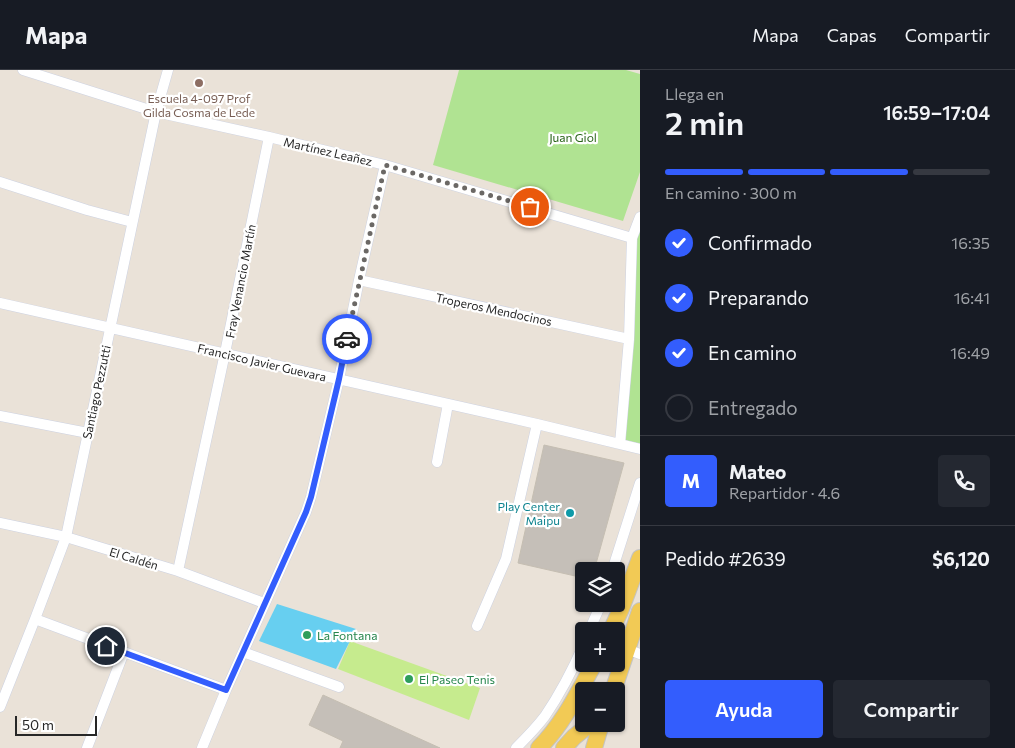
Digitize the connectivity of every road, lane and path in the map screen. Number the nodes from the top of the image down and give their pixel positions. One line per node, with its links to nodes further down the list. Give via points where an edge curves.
1 (23, 70): 3 (street, Martínez Leañez)
2 (168, 70): 3 (street, Santiago Pezzutti)
3 (156, 112): 4 (street, Martínez Leañez); 8 (street, Santiago Pezzutti)
4 (269, 137): 5 (street, Martínez Leañez); 14 (street, Fray Venancio Martín)
5 (385, 165): 9 (street, Martínez Leañez); 10 (street)
6 (0, 182): 8 (street)
7 (640, 216): 9 (street)
8 (132, 222): 12 (street, Santiago Pezzutti)
9 (632, 238): 13 (street)
10 (359, 280): 13 (street, Troperos Mendocinos); 15 (street)
11 (0, 303): 12 (street, Francisco Javier Guevara)
12 (109, 328): 14 (street, Francisco Javier Guevara); 19 (street, Santiago Pezzutti)
13 (629, 339): 20 (street)
14 (226, 353): 15 (street, Francisco Javier Guevara); 28 (street, Fray Venancio Martín)
15 (339, 379): 16 (street, Francisco Javier Guevara); 29 (street, via 311,497)
16 (448, 404): 18 (street, Francisco Javier Guevara); 22 (street)
17 (0, 416): 19 (street)
18 (537, 424): 20 (street, Francisco Javier Guevara); 33 (street, via 506,559)
19 (88, 433): 25 (street, Santiago Pezzutti)
20 (620, 444): 21 (street, Francisco Javier Guevara)
21 (640, 449)
22 (437, 462)
23 (640, 483): 27 (street)
24 (0, 523): 25 (street, El Caldén)
25 (66, 537): 28 (street, El Caldén); 31 (street, Santiago Pezzutti)
26 (640, 558): 32 (main road)
27 (615, 562)
28 (178, 571): 29 (street, El Caldén)
29 (264, 604): 36 (street)
30 (640, 611): 34 (main road)
31 (35, 619): 35 (street); 42 (street, Santiago Pezzutti)
32 (615, 622)
33 (477, 626)
34 (633, 651): 39 (main road)
35 (124, 652): 41 (street); 45 (street)
36 (243, 652): 40 (street); 41 (street)
37 (575, 665): 47 (street, via 545,716)
38 (590, 672): 48 (main road, via 558,726)
39 (618, 682)
40 (339, 687)
41 (226, 690): 46 (street)
42 (0, 707)
43 (581, 732): 49 (main road)
44 (599, 732): 50 (main road)
45 (87, 748)
46 (202, 748)
47 (516, 748)
48 (539, 748)
49 (564, 748)
50 (594, 748)

